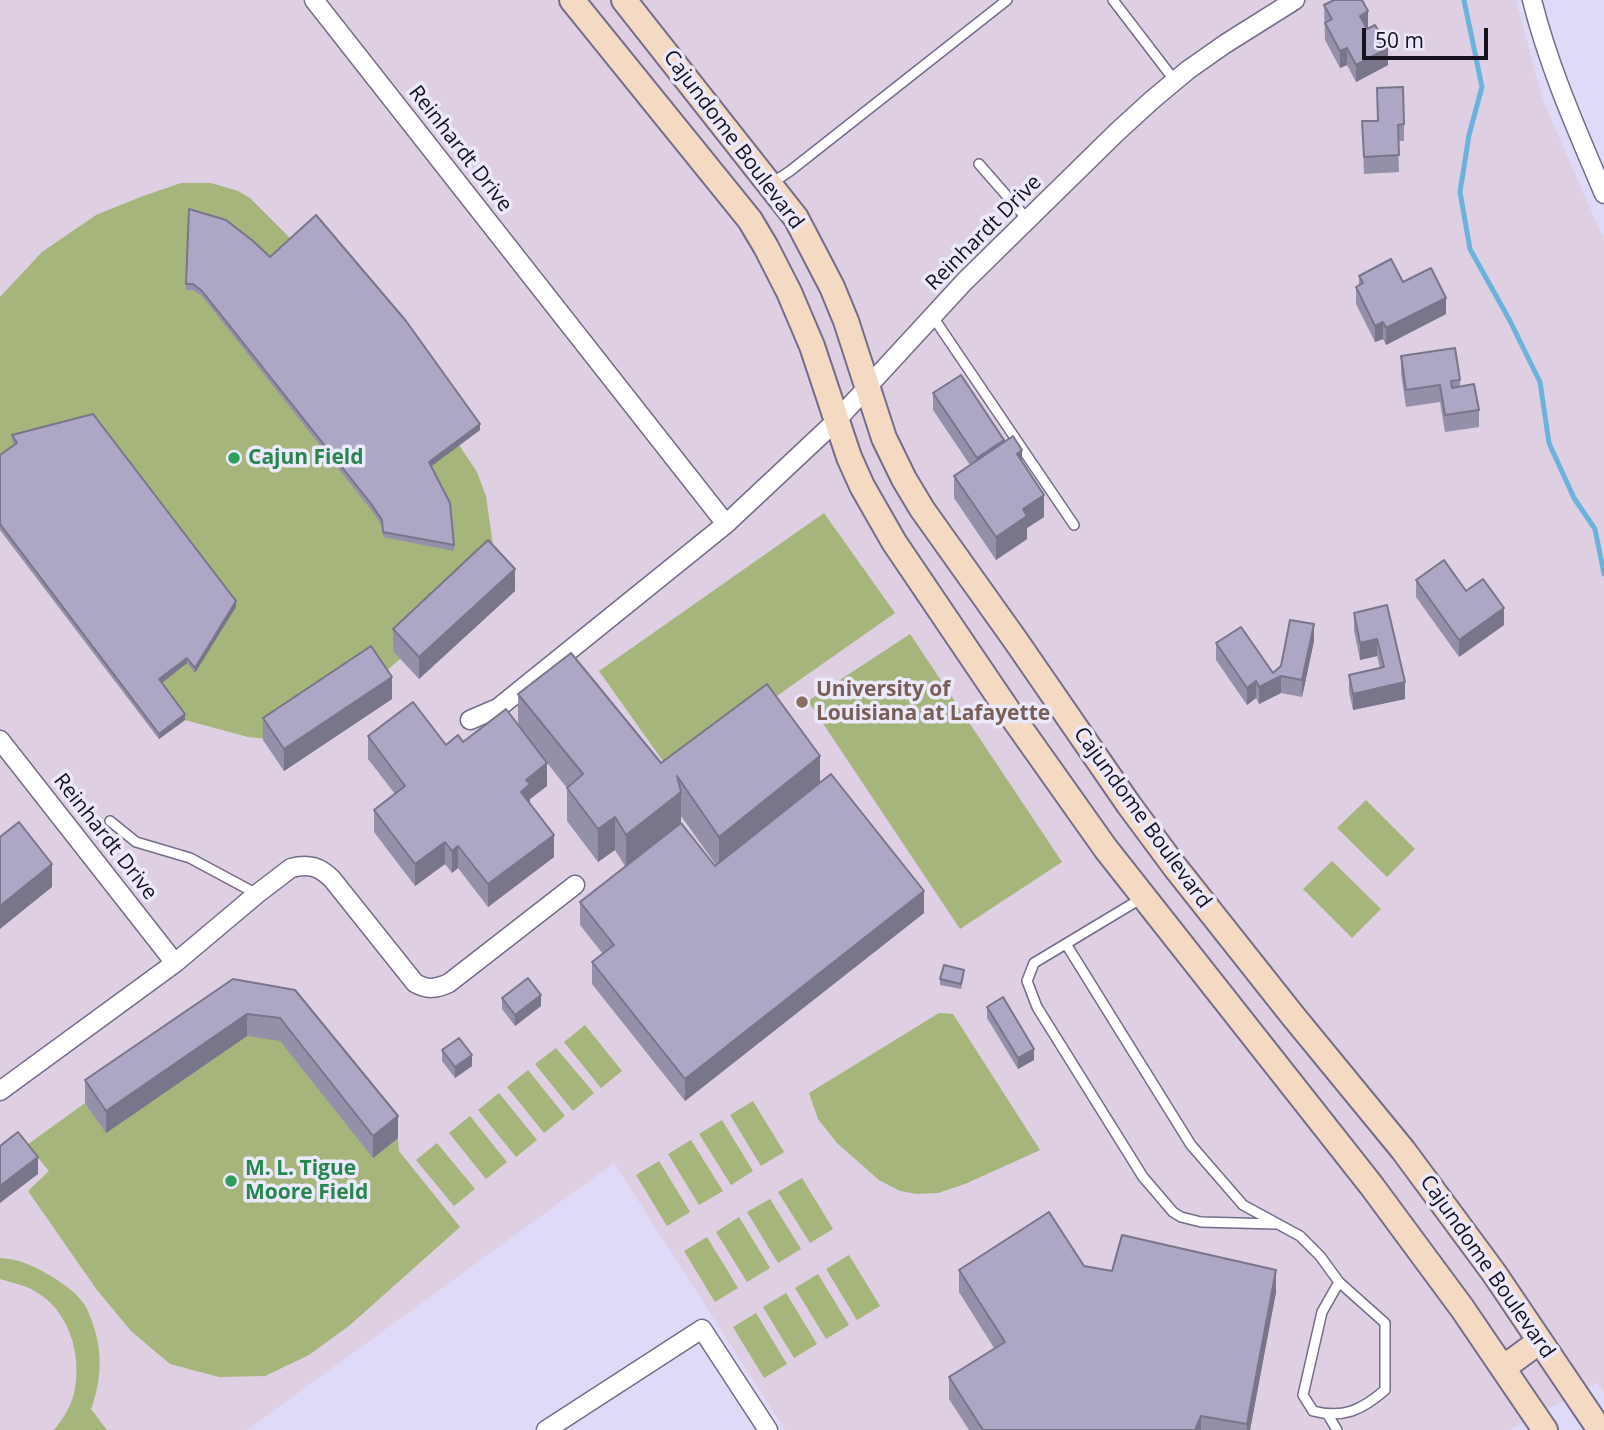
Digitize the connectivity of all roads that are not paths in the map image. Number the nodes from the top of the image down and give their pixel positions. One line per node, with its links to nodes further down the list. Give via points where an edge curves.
1 (314, 0): 17 (street, Reinhardt Drive)
2 (572, 0): 8 (street, Cajundome Boulevard)
3 (624, 0): 11 (street, Cajundome Boulevard)
4 (1007, 0): 11 (lane)
5 (1113, 0): 9 (lane)
6 (1295, 0): 9 (street, Reinhardt Drive)
7 (1532, 0): 12 (street, via 1562,96)
8 (612, 49): 11 (street, via 694,127 748,193); 16 (street, Cajundome Boulevard, via 750,220 789,292)
9 (1175, 80): 13 (street, Reinhardt Drive)
10 (979, 164): 13 (lane)
11 (771, 184): 15 (street, Cajundome Boulevard, via 796,218 832,287)
12 (1604, 194)
13 (1028, 220): 14 (street, Reinhardt Drive)
14 (933, 317): 15 (street, Reinhardt Drive); 18 (lane)
15 (867, 387): 16 (street, Reinhardt Drive); 30 (street, Cajundome Boulevard, via 884,438 922,509 1129,805 1403,1150)
16 (836, 419): 17 (street, Reinhardt Drive); 24 (street, Cajundome Boulevard, via 862,486 894,542 1011,715)
17 (726, 524): 19 (street, Reinhardt Drive, via 498,708)
18 (1074, 525)
19 (470, 720)
20 (0, 740): 26 (street, Reinhardt Drive)
21 (110, 821): 23 (lane, via 136,842 190,858)
22 (575, 885): 23 (street, via 449,983 428,989 415,983 323,870 291,868)
23 (257, 894): 26 (street)
24 (1143, 897): 25 (lane); 31 (street, Cajundome Boulevard, via 1371,1185)
25 (1066, 944): 28 (lane, via 1191,1145 1243,1205); 28 (lane, via 1034,963 1027,981 1037,1007 1143,1177 1181,1217 1200,1222)
26 (175, 963): 27 (street)
27 (0, 1091)
28 (1279, 1224): 29 (lane, via 1300,1236)
29 (1339, 1282): 32 (lane, via 1322,1312 1303,1395 1313,1411); 32 (lane, via 1385,1323 1385,1390 1351,1412)
30 (1540, 1341): 31 (street); 37 (street, Cajundome Boulevard)
31 (1503, 1368): 36 (street, Cajundome Boulevard)
32 (1328, 1415): 35 (lane)
33 (546, 1430): 34 (street, via 702,1329)
34 (768, 1430)
35 (1337, 1430)
36 (1545, 1430)
37 (1600, 1430)

